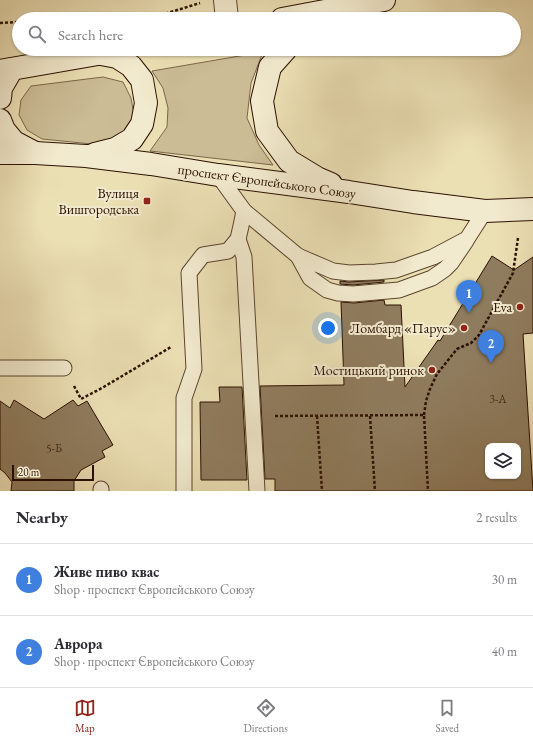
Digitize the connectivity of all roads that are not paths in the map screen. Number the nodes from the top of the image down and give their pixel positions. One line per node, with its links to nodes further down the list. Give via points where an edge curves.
1 (384, 0): 4 (main road)
2 (216, 1): 3 (main road)
3 (223, 12)
4 (339, 12)
5 (89, 56): 8 (main road)
6 (112, 56): 13 (main road, via 131,66 142,80 146,103 142,124 132,139 115,149)
7 (280, 56): 15 (main road, via 270,67 262,101 267,131 288,160 317,178)
8 (6, 70): 9 (main road)
9 (0, 98)
10 (0, 120): 12 (main road, via 14,142)
11 (0, 153): 12 (main road, проспект Європейського Союзу)
12 (35, 153): 13 (main road, проспект Європейського Союзу)
13 (86, 156): 14 (main road, проспект Європейського Союзу)
14 (218, 175): 15 (main road, проспект Європейського Союзу); 17 (lane)
15 (350, 192): 18 (main road, проспект Європейського Союзу)
16 (533, 209): 18 (main road, проспект Європейського Союзу)
17 (244, 211): 19 (lane); 21 (lane)
18 (485, 211): 20 (lane)
19 (238, 239): 24 (lane, via 228,251 203,255 189,273 194,369 184,398); 25 (lane, via 244,258)
20 (467, 239): 21 (lane, via 433,257 396,270 349,273 333,271); 21 (lane, via 445,269 432,278 399,290 353,294 326,290 310,278)
21 (298, 256)
22 (0, 368): 23 (lane)
23 (64, 368)
24 (184, 491)
25 (257, 491)

